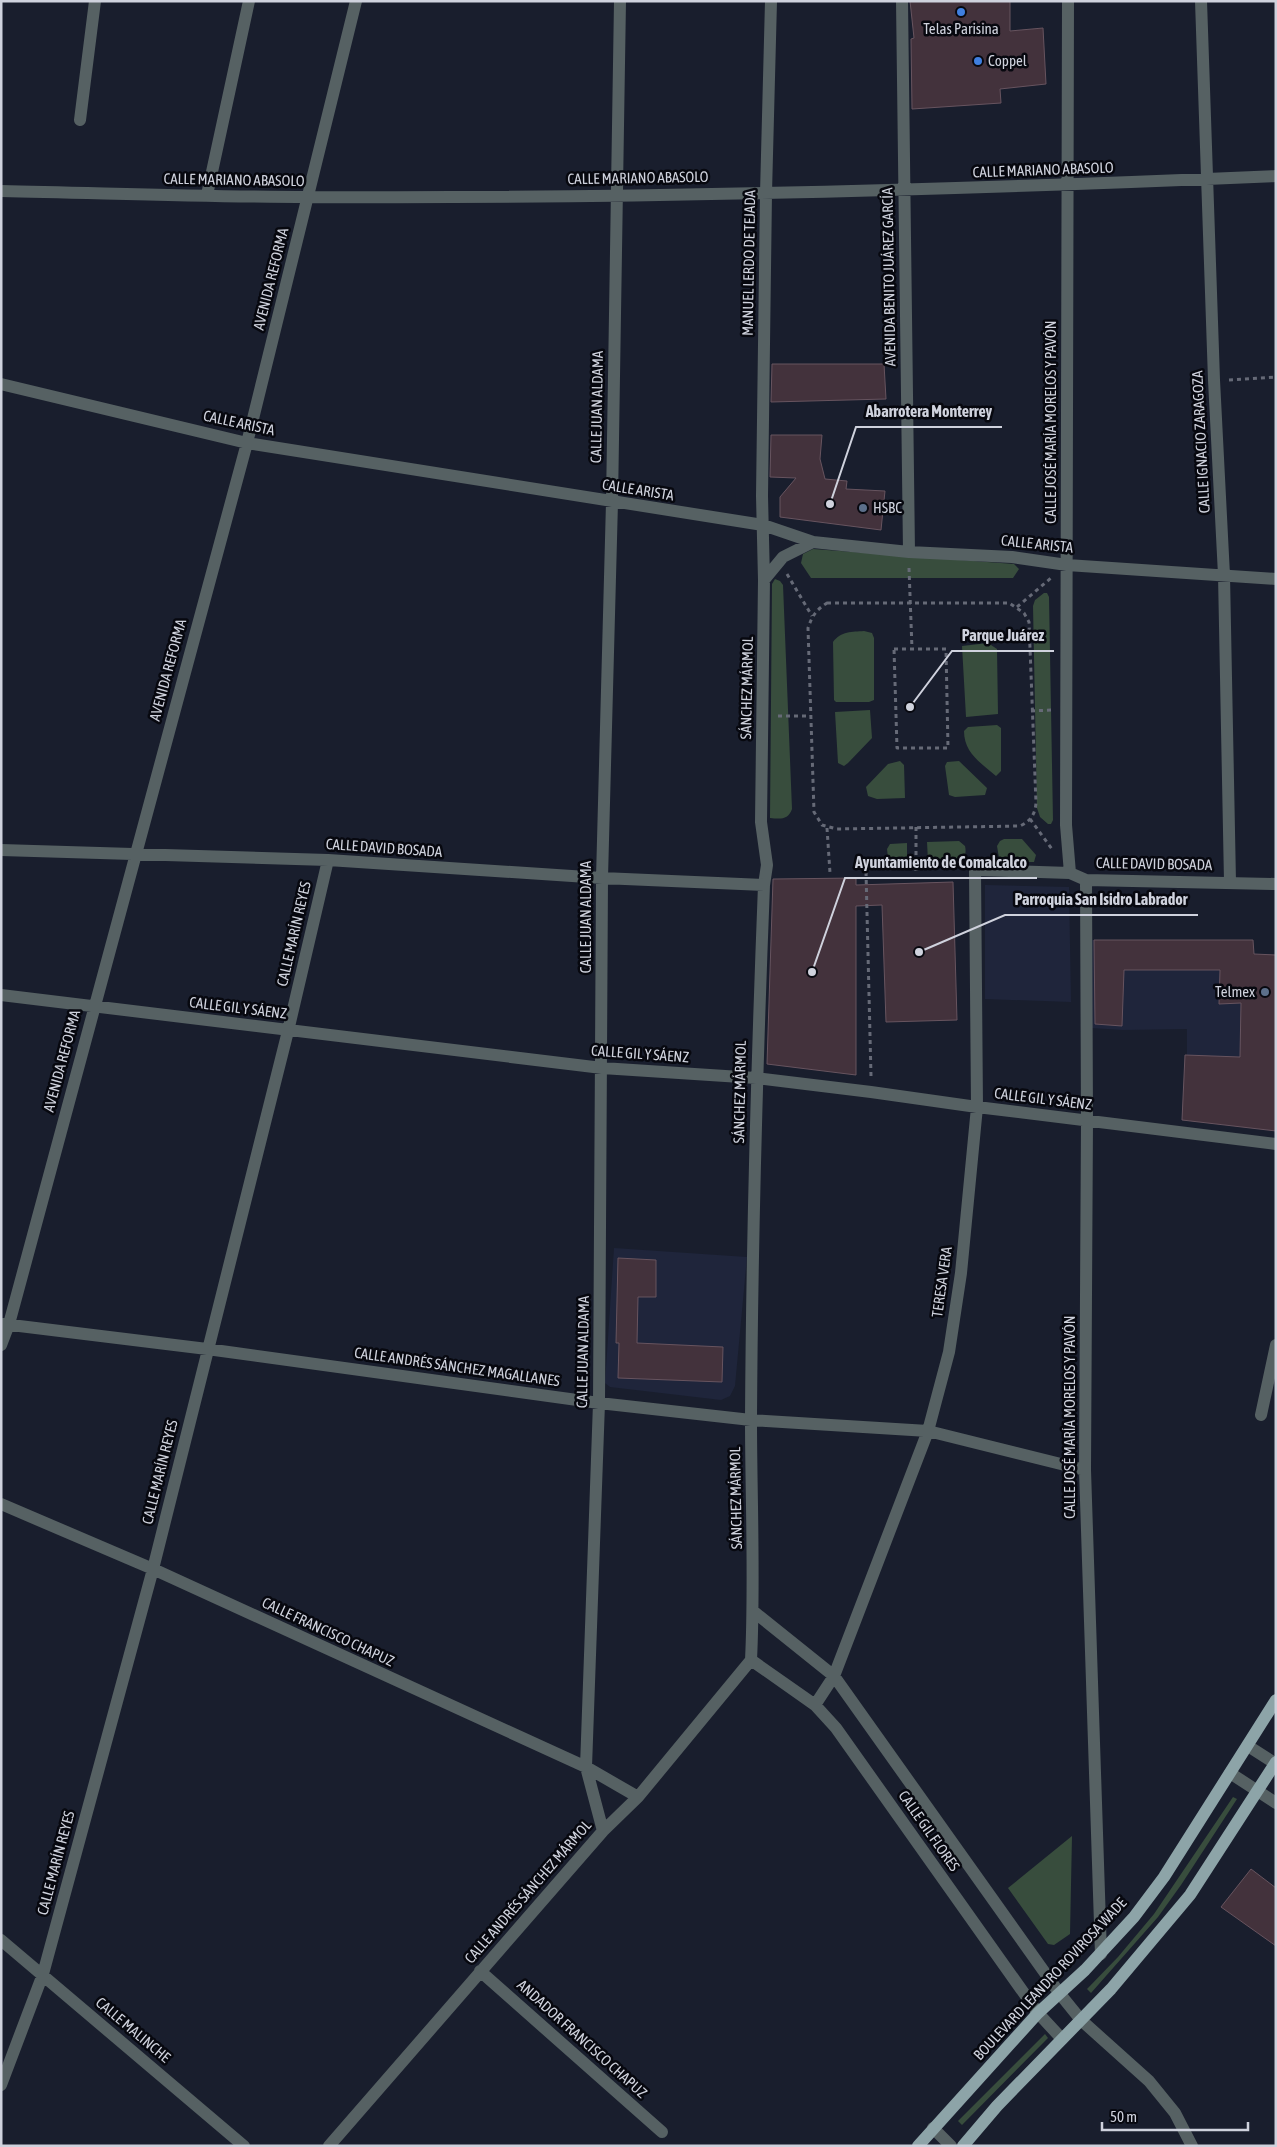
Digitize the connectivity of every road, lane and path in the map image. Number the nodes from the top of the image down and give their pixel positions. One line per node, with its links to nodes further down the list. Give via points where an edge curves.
1 (95, 1): 9 (street)
2 (249, 1): 16 (street)
3 (356, 1): 18 (street, AVENIDA REFORMA)
4 (620, 1): 17 (street, CALLE JUAN ALDAMA)
5 (771, 1): 15 (street, MANUEL LERDO DE TEJADA)
6 (902, 1): 13 (street, AVENIDA BENITO JUÁREZ GARCÍA)
7 (1068, 1): 12 (street, CALLE JOSÉ MARÍA MORELOS Y PAVÓN)
8 (1201, 1): 11 (street, CALLE IGNACIO ZARAGOZA)
9 (80, 120)
10 (1276, 176): 11 (street, CALLE MARIANO ABASOLO)
11 (1206, 179): 12 (street, CALLE MARIANO ABASOLO); 20 (street, CALLE IGNACIO ZARAGOZA)
12 (1068, 186): 13 (street, CALLE MARIANO ABASOLO); 28 (street, CALLE JOSÉ MARÍA MORELOS Y PAVÓN)
13 (904, 190): 15 (street, CALLE MARIANO ABASOLO); 26 (street, AVENIDA BENITO JUÁREZ GARCÍA)
14 (1, 191): 16 (street, CALLE MARIANO ABASOLO)
15 (766, 193): 17 (street, CALLE MARIANO ABASOLO); 24 (street, MANUEL LERDO DE TEJADA)
16 (207, 195): 18 (street, CALLE MARIANO ABASOLO)
17 (616, 195): 18 (street, CALLE MARIANO ABASOLO); 23 (street, CALLE JUAN ALDAMA)
18 (308, 197): 22 (street, AVENIDA REFORMA)
19 (1276, 377): 20 (path)
20 (1214, 380): 29 (street, CALLE IGNACIO ZARAGOZA)
21 (1, 384): 22 (street, CALLE ARISTA)
22 (247, 443): 23 (street, CALLE ARISTA); 41 (street, AVENIDA REFORMA)
23 (612, 502): 24 (street, CALLE ARISTA); 48 (street, CALLE JUAN ALDAMA)
24 (763, 525): 25 (street, CALLE ARISTA); 31 (street, SÁNCHEZ MÁRMOL)
25 (812, 542): 26 (street, CALLE ARISTA); 27 (street)
26 (908, 552): 28 (street, CALLE ARISTA, via 1012,557); 32 (path)
27 (780, 561): 31 (street); 34 (path)
28 (1067, 565): 29 (street, CALLE ARISTA); 33 (path); 47 (street, CALLE JOSÉ MARÍA MORELOS Y PAVÓN, via 1066,825)
29 (1224, 575): 30 (street, CALLE ARISTA); 50 (street, CALLE IGNACIO ZARAGOZA)
30 (1276, 579)
31 (764, 580): 36 (street, SÁNCHEZ MÁRMOL)
32 (911, 603): 33 (path, via 1009,603); 34 (path, via 827,603); 35 (path)
33 (1017, 607): 39 (path, via 1029,622 1035,812 1020,826)
34 (812, 616): 37 (path, via 808,628)
35 (912, 649): 35 (path, via 894,649 896,748 948,748 946,649)
36 (764, 715): 37 (path); 52 (street, SÁNCHEZ MÁRMOL, via 761,822 767,865)
37 (810, 716): 38 (path, via 814,812)
38 (827, 828): 39 (path); 46 (path)
39 (916, 828): 44 (path)
40 (1, 850): 41 (street, CALLE DAVID BOSADA)
41 (135, 854): 42 (street, CALLE DAVID BOSADA); 54 (street, AVENIDA REFORMA)
42 (328, 860): 48 (street, CALLE DAVID BOSADA); 55 (street, CALLE MARÍN REYES)
43 (866, 872): 58 (path)
44 (916, 872)
45 (974, 872): 47 (street, CALLE DAVID BOSADA, via 978,868); 59 (street, TERESA VERA)
46 (830, 873)
47 (1070, 873): 49 (street, CALLE DAVID BOSADA)
48 (602, 878): 52 (street, CALLE DAVID BOSADA); 56 (street, CALLE JUAN ALDAMA)
49 (1086, 880): 50 (street, CALLE DAVID BOSADA); 60 (street, CALLE JOSÉ MARÍA MORELOS Y PAVÓN)
50 (1230, 882): 51 (street, CALLE DAVID BOSADA)
51 (1276, 884)
52 (764, 885): 57 (street, SÁNCHEZ MÁRMOL)
53 (1, 995): 54 (street, CALLE GIL Y SÁENZ)
54 (94, 1006): 55 (street, CALLE GIL Y SÁENZ); 62 (street, AVENIDA REFORMA)
55 (288, 1031): 56 (street, CALLE GIL Y SÁENZ); 65 (street, CALLE MARÍN REYES)
56 (602, 1068): 57 (street, CALLE GIL Y SÁENZ); 66 (street, CALLE JUAN ALDAMA)
57 (756, 1078): 58 (street, CALLE GIL Y SÁENZ); 68 (street, SÁNCHEZ MÁRMOL)
58 (871, 1092): 59 (street, CALLE GIL Y SÁENZ)
59 (977, 1107): 60 (street, CALLE GIL Y SÁENZ); 69 (street, TERESA VERA, via 961,1273 948,1352)
60 (1087, 1120): 61 (street, CALLE GIL Y SÁENZ); 70 (street, CALLE JOSÉ MARÍA MORELOS Y PAVÓN)
61 (1276, 1144)
62 (5, 1324): 63 (street, AVENIDA REFORMA); 65 (street, CALLE ANDRÉS SÁNCHEZ MAGALLANES)
63 (1, 1345)
64 (1276, 1345): 67 (street)
65 (207, 1349): 66 (street, CALLE ANDRÉS SÁNCHEZ MAGALLANES); 72 (street, CALLE MARÍN REYES)
66 (598, 1404): 68 (street, CALLE ANDRÉS SÁNCHEZ MAGALLANES); 80 (street, CALLE JUAN ALDAMA)
67 (1261, 1414)
68 (751, 1420): 69 (street, CALLE ANDRÉS SÁNCHEZ MAGALLANES); 73 (street, SÁNCHEZ MÁRMOL)
69 (928, 1431): 70 (street, CALLE ANDRÉS SÁNCHEZ MAGALLANES); 75 (street, TERESA VERA)
70 (1084, 1470): 87 (street, CALLE JOSÉ MARÍA MORELOS Y PAVÓN)
71 (1, 1504): 72 (street, CALLE FRANCISCO CHAPUZ)
72 (153, 1569): 80 (street, CALLE FRANCISCO CHAPUZ); 89 (street, CALLE MARÍN REYES)
73 (753, 1611): 74 (street, SÁNCHEZ MÁRMOL); 75 (street)
74 (751, 1660): 77 (street, CALLE GIL FLORES); 83 (street, CALLE ANDRÉS SÁNCHEZ MÁRMOL)
75 (834, 1676): 77 (street, TERESA VERA); 90 (street)
76 (1276, 1700): 78 (main road, BOULEVARD LEANDRO ROVIROSA WADE)
77 (815, 1705): 91 (street, CALLE GIL FLORES, via 836,1728)
78 (1248, 1746): 79 (street); 81 (main road, BOULEVARD LEANDRO ROVIROSA WADE)
79 (1275, 1763): 82 (main road)
80 (586, 1767): 83 (street, CALLE FRANCISCO CHAPUZ); 85 (street, CALLE JUAN ALDAMA)
81 (1230, 1773): 82 (street); 87 (main road, BOULEVARD LEANDRO ROVIROSA WADE, via 1164,1877)
82 (1257, 1790): 84 (street); 92 (main road, via 1190,1895 1118,1982)
83 (638, 1797): 85 (street, CALLE ANDRÉS SÁNCHEZ MÁRMOL)
84 (1276, 1803)
85 (603, 1831): 88 (street, CALLE ANDRÉS SÁNCHEZ MÁRMOL)
86 (1, 1940): 89 (street, CALLE MALINCHE)
87 (1101, 1954): 90 (main road, BOULEVARD LEANDRO ROVIROSA WADE)
88 (480, 1971): 96 (street, ANDADOR FRANCISCO CHAPUZ); 98 (street, CALLE ANDRÉS SÁNCHEZ MÁRMOL)
89 (43, 1974): 94 (street, CALLE MARÍN REYES); 97 (street, CALLE MALINCHE)
90 (1060, 1994): 91 (main road, BOULEVARD LEANDRO ROVIROSA WADE); 92 (street)
91 (1038, 2013): 93 (street, CALLE GIL FLORES); 95 (main road, BOULEVARD LEANDRO ROVIROSA WADE)
92 (1081, 2020): 93 (main road); 102 (street, via 1149,2081 1175,2113)
93 (1062, 2039): 101 (main road)
94 (1, 2086)
95 (933, 2128): 99 (main road, BOULEVARD LEANDRO ROVIROSA WADE); 100 (street)
96 (662, 2132)
97 (244, 2146)
98 (329, 2146)
99 (918, 2146)
100 (951, 2146)
101 (963, 2146)
102 (1192, 2146)

